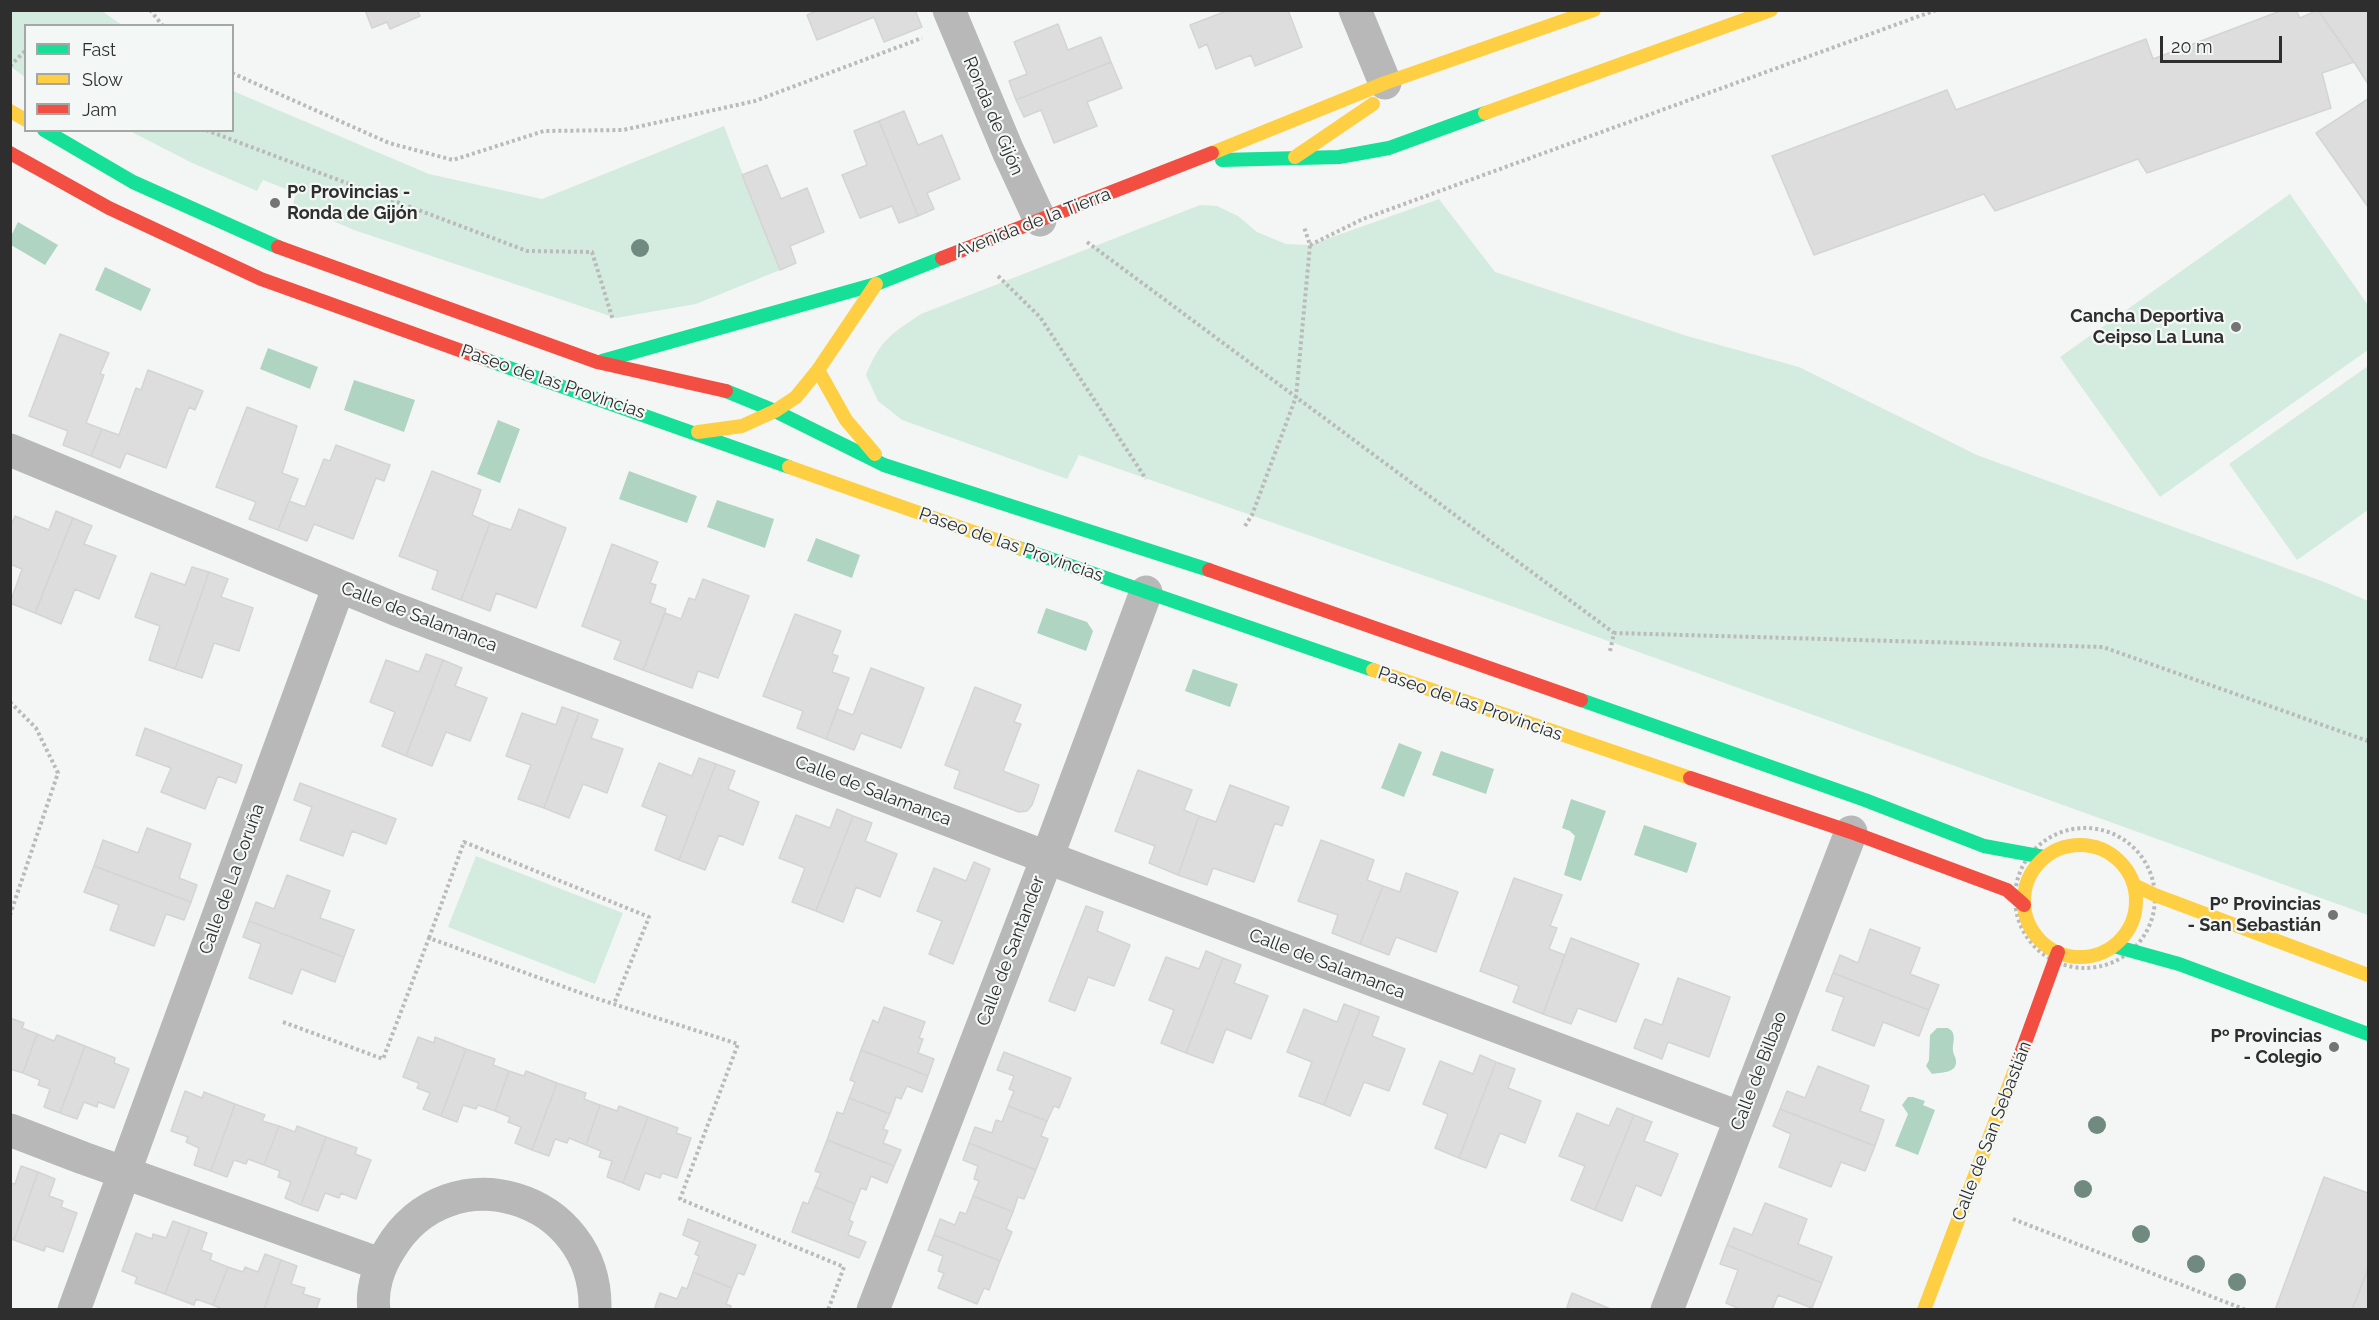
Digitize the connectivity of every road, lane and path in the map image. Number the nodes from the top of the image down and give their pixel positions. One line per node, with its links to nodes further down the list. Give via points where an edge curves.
1 (150, 10): 7 (path)
2 (949, 10): 20 (street, Ronda de Gijón)
3 (1355, 10): 12 (street)
4 (1594, 10): 12 (street, Avenida de la Tierra)
5 (1771, 10): 18 (street, via 1389,148 1339,157)
6 (1936, 10): 23 (path, via 1364,219)
7 (161, 24)
8 (925, 37): 11 (path, via 755,101 623,130 544,131 453,160 389,143)
9 (24, 52): 10 (path)
10 (10, 66)
11 (234, 74)
12 (1385, 83): 18 (street, via 1377,102); 19 (street, Avenida de la Tierra)
13 (10, 111): 14 (street)
14 (24, 119)
15 (47, 132): 27 (street, Paseo de las Provincias, via 133,182 286,251)
16 (211, 132): 26 (path, via 527,251 591,252)
17 (10, 153): 31 (street, Paseo de las Provincias, via 109,208 261,279)
18 (1295, 157): 19 (street)
19 (1190, 162): 20 (street, Avenida de la Tierra)
20 (1040, 220): 25 (street, Avenida de la Tierra)
21 (1304, 227): 23 (path)
22 (1087, 242): 29 (path)
23 (1310, 245): 29 (path)
24 (997, 276): 34 (path, via 1040,317)
25 (876, 284): 27 (street, Avenida de la Tierra); 28 (street)
26 (614, 322)
27 (597, 362): 30 (street, Paseo de las Provincias, via 721,388)
28 (818, 370): 30 (street, via 796,397); 33 (street, via 846,420)
29 (1296, 397): 35 (path); 38 (path)
30 (775, 411): 31 (street, via 742,426); 33 (street, Paseo de las Provincias)
31 (691, 433): 37 (street, Paseo de las Provincias)
32 (10, 450): 36 (street, Calle de Salamanca)
33 (884, 465): 43 (street, Paseo de las Provincias, via 1241,581 1865,800 1984,846)
34 (1146, 479)
35 (1245, 526)
36 (339, 586): 45 (street, Calle de Salamanca); 60 (street, Calle de La Coruña)
37 (1146, 592): 42 (street, Paseo de las Provincias); 45 (street, Calle de Santander)
38 (1614, 633): 39 (path); 41 (path, via 2103,647)
39 (1610, 651)
40 (10, 702): 49 (path, via 36,728 58,773)
41 (2368, 741)
42 (1851, 832): 48 (street, Paseo de las Provincias, via 2007,890); 58 (street, Calle de Bilbao)
43 (2029, 854): 44 (street, Paseo de las Provincias); 47 (path, via 2044,839 2067,829 2093,827 2122,837 2147,863); 48 (path, via 2020,868)
44 (2044, 857): 46 (street, via 2062,847 2099,848 2122,863); 48 (street, via 2031,873)
45 (1047, 858): 58 (street, Calle de Salamanca); 67 (street, Calle de Santander)
46 (2133, 885): 47 (street); 51 (street, via 2134,918)
47 (2155, 895): 52 (path, via 2151,924); 54 (street)
48 (2019, 900): 53 (street, via 2028,922); 53 (path, via 2020,927 2031,944 2044,956)
49 (10, 915)
50 (429, 938): 55 (path); 55 (path, via 464,842 649,917); 56 (path, via 383,1059)
51 (2114, 946): 52 (street); 53 (street, via 2098,954)
52 (2132, 949): 53 (path, via 2107,965 2087,969 2067,966); 57 (street)
53 (2056, 956): 69 (street, Calle de San Sebastián)
54 (2368, 975)
55 (614, 1004): 66 (path, via 738,1044 680,1198 844,1267)
56 (283, 1022)
57 (2368, 1034)
58 (1741, 1118): 68 (street, Calle de Bilbao)
59 (10, 1130): 60 (street)
60 (125, 1173): 62 (street); 63 (street, Calle de La Coruña)
61 (2013, 1219): 70 (path)
62 (380, 1264): 64 (street); 65 (street, via 400,1230 431,1206 467,1194 506,1196 542,1209 571,1235 590,1269)
63 (74, 1310)
64 (374, 1310)
65 (595, 1310)
66 (828, 1310)
67 (873, 1310)
68 (1667, 1310)
69 (1923, 1310)
70 (2246, 1310)

